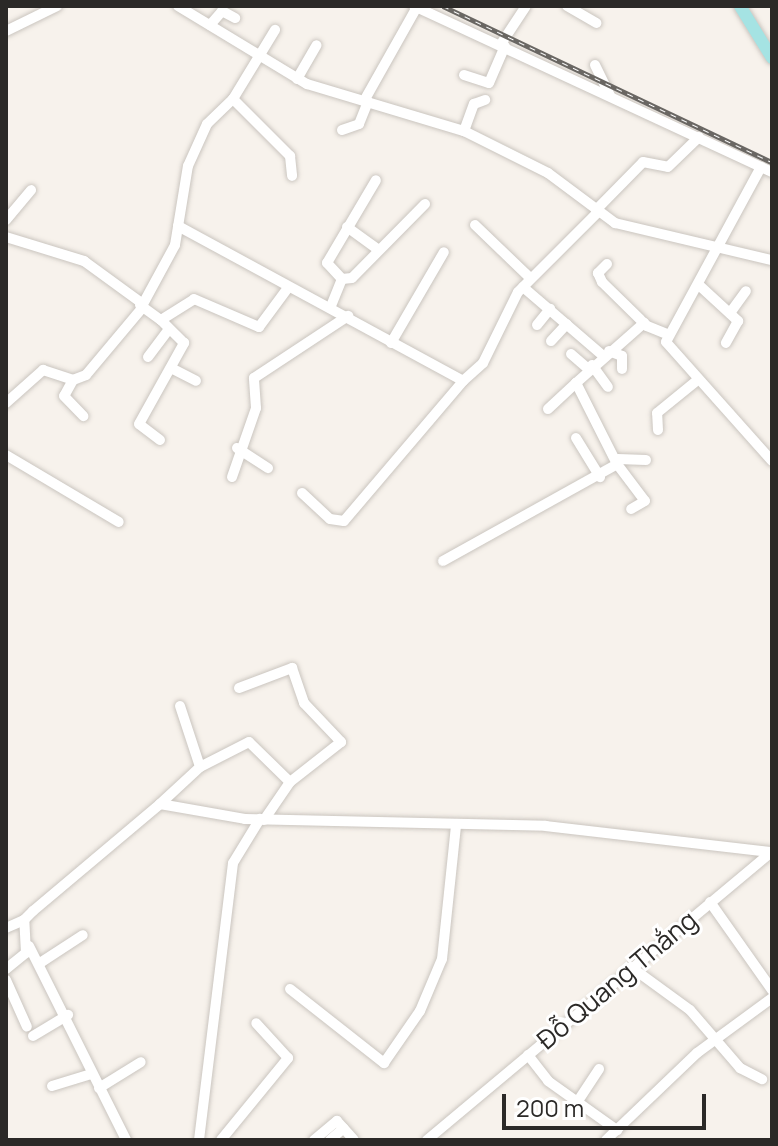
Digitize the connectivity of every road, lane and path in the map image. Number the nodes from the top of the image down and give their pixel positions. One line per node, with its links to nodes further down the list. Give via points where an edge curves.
1 (57, 6): 11 (street)
2 (178, 6): 9 (street)
3 (416, 6): 13 (street); 22 (street)
4 (526, 6): 13 (street)
5 (567, 6): 8 (street)
6 (740, 6): 15 (main road)
7 (235, 18): 9 (street, via 222,11)
8 (597, 23)
9 (210, 25): 14 (street)
10 (275, 30): 14 (street)
11 (6, 31)
12 (317, 45): 18 (street)
13 (503, 45): 17 (street, via 489,83); 19 (street)
14 (259, 55): 18 (street); 20 (street)
15 (772, 58)
16 (595, 65): 19 (street)
17 (464, 75)
18 (297, 79): 22 (street)
19 (610, 96): 25 (street)
20 (233, 99): 28 (street, via 290,156); 35 (street, via 207,124 188,166)
21 (485, 100): 24 (street, via 474,104)
22 (366, 102): 23 (street, via 359,124); 24 (street)
23 (342, 130)
24 (464, 131): 32 (street, via 548,173)
25 (699, 137): 26 (street); 32 (street, via 668,167 643,162)
26 (761, 167): 27 (street); 38 (street)
27 (772, 172)
28 (292, 176)
29 (376, 180): 36 (street)
30 (31, 190): 33 (street)
31 (425, 204): 39 (street)
32 (597, 211): 38 (street, via 622,226); 44 (street)
33 (6, 220)
34 (475, 225): 44 (street)
35 (178, 226): 46 (street); 48 (street, via 171,257)
36 (347, 227): 39 (street); 43 (street, via 326,266)
37 (6, 237): 48 (street, via 94,266)
38 (724, 245): 41 (street); 45 (street)
39 (376, 248): 43 (street, via 352,278)
40 (444, 252): 60 (street)
41 (772, 260)
42 (607, 264): 54 (street, via 599,277)
43 (342, 279): 49 (street)
44 (526, 283): 50 (street); 70 (street, via 483,363)
45 (700, 286): 51 (street); 58 (street)
46 (287, 289): 49 (street); 53 (street, via 259,327 194,299)
47 (746, 291): 51 (street)
48 (142, 306): 53 (street); 68 (street, via 94,367)
49 (331, 306): 52 (street)
50 (550, 309): 55 (street); 56 (street)
51 (730, 313): 61 (street, via 739,323)
52 (348, 316): 60 (street); 80 (street, via 254,378 256,408)
53 (161, 320): 57 (street)
54 (644, 323): 58 (street); 62 (street)
55 (567, 324): 59 (street); 62 (street)
56 (537, 325)
57 (168, 330): 64 (street); 66 (street, via 184,343)
58 (669, 335): 71 (street, via 666,346)
59 (551, 341)
60 (391, 343): 70 (street)
61 (726, 343)
62 (605, 353): 65 (street); 67 (street, via 622,356)
63 (571, 354): 65 (street)
64 (148, 357)
65 (590, 367): 72 (street); 73 (street)
66 (171, 368): 69 (street); 79 (street, via 139,424)
67 (622, 369)
68 (73, 380): 74 (street, via 43,370); 76 (street, via 64,396)
69 (196, 381)
70 (463, 381): 88 (street, via 344,521 330,519)
71 (695, 382): 77 (street, via 657,413); 83 (street)
72 (576, 383): 75 (street); 84 (street)
73 (608, 387)
74 (6, 403)
75 (548, 409)
76 (83, 416)
77 (658, 430)
78 (576, 438): 87 (street)
79 (160, 440)
80 (237, 448): 85 (street); 86 (street)
81 (6, 455): 90 (street)
82 (646, 460): 84 (street)
83 (772, 461)
84 (618, 462): 87 (street); 89 (street, via 645,501)
85 (268, 468)
86 (232, 477)
87 (600, 477): 91 (street)
88 (302, 493)
89 (631, 509)
90 (119, 522)
91 (443, 561)
92 (239, 688): 95 (street, via 292,668 304,703 341,742)
93 (180, 706): 94 (street)
94 (200, 767): 95 (street, via 253,742); 96 (street)
95 (290, 782): 97 (street)
96 (160, 804): 97 (street); 101 (street)
97 (262, 820): 98 (street); 126 (street, via 233,863)
98 (456, 825): 99 (street, via 616,831); 109 (street, via 442,959 420,1011 384,1063)
99 (771, 852): 100 (street, Đỗ Quang Thắng)
100 (710, 902): 106 (street, Đỗ Quang Thắng); 110 (street)
101 (24, 920): 102 (street); 104 (street)
102 (6, 928)
103 (83, 935): 105 (street)
104 (29, 946): 105 (street); 107 (street)
105 (40, 963): 112 (street)
106 (631, 967): 114 (street); 115 (street, Đỗ Quang Thắng)
107 (6, 969)
108 (6, 980): 112 (street, via 30,1032)
109 (290, 989)
110 (772, 990)
111 (772, 998): 114 (street)
112 (68, 1015): 118 (street)
113 (256, 1023): 127 (street, via 288,1058)
114 (716, 1038): 119 (street, via 740,1068); 124 (street)
115 (528, 1055): 122 (street); 131 (street, Đỗ Quang Thắng)
116 (141, 1062): 121 (street)
117 (599, 1069): 122 (street)
118 (91, 1074): 120 (street); 121 (street)
119 (762, 1079)
120 (52, 1086)
121 (99, 1088): 125 (street)
122 (576, 1104): 124 (street)
123 (340, 1124): 128 (street); 129 (street); 130 (street)
124 (617, 1130): 132 (street)
125 (126, 1140)
126 (199, 1140)
127 (221, 1140)
128 (314, 1140)
129 (330, 1140)
130 (354, 1140)
131 (427, 1140)
132 (606, 1140)

